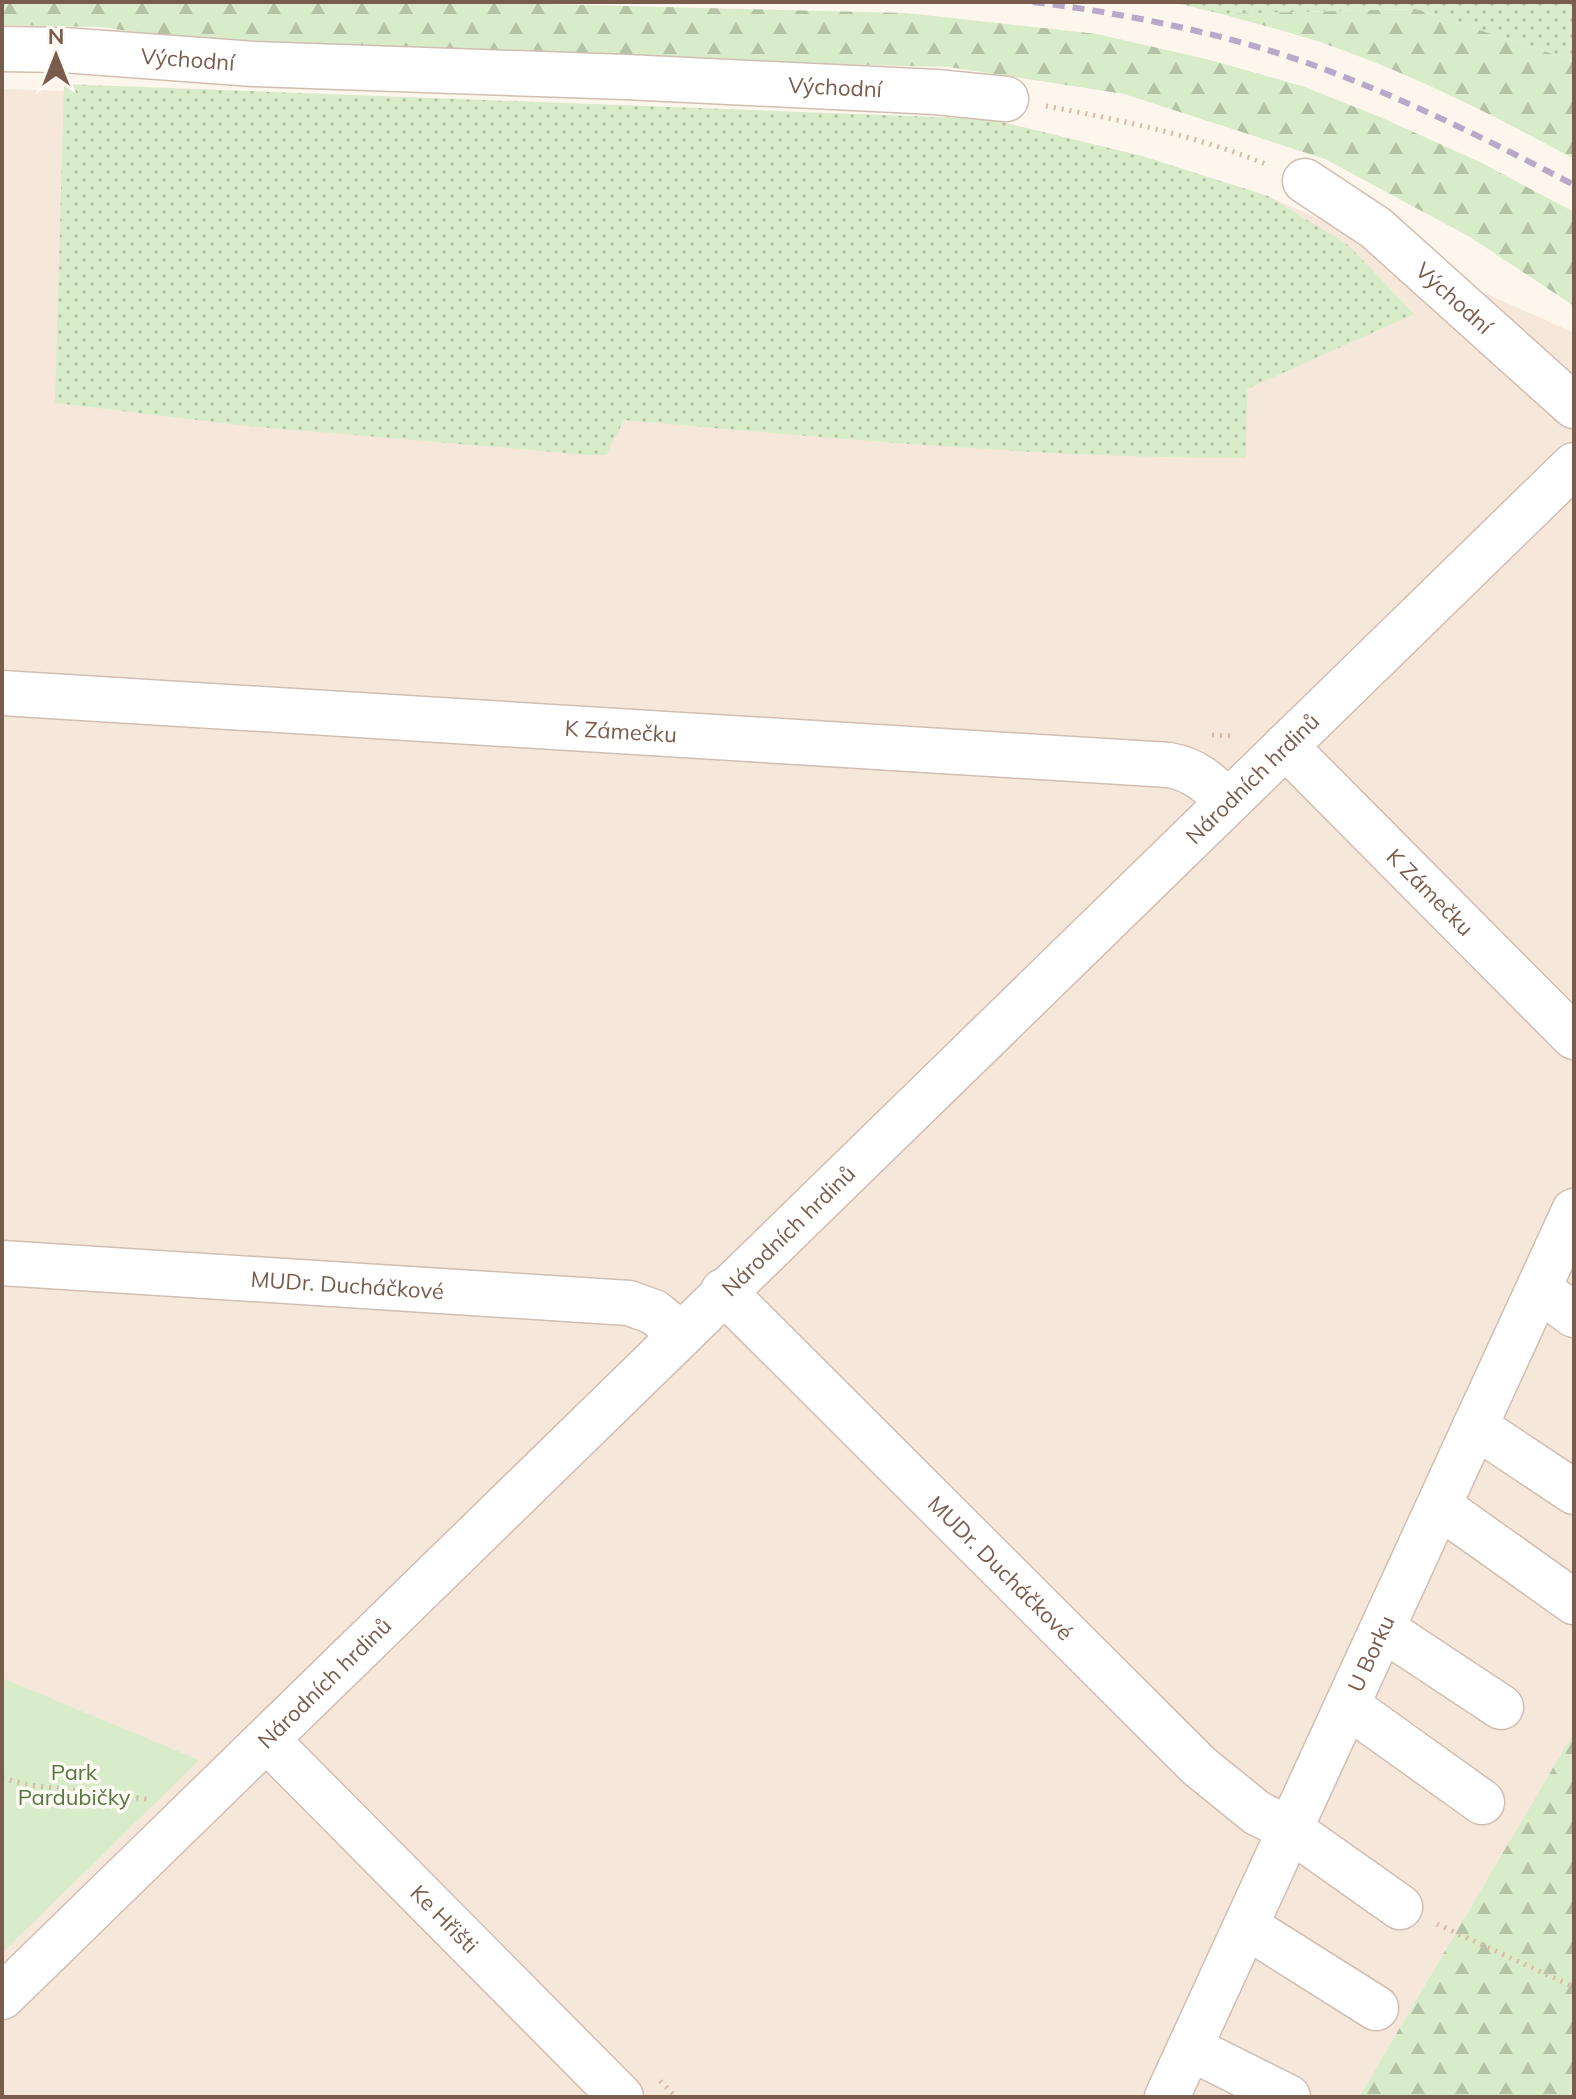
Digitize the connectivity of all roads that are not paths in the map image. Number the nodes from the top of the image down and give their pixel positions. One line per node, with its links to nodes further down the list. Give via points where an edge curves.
1 (2, 49): 2 (street, Východní)
2 (1006, 99)
3 (1305, 181): 4 (street, Východní, via 1376,228)
4 (1574, 406)
5 (1574, 465): 7 (street, Národních hrdinů)
6 (2, 693): 8 (street, K Zámečku, via 1169,765 1203,777)
7 (1285, 746): 8 (street, Národních hrdinů); 9 (street, K Zámečku)
8 (1228, 802): 13 (street, Národních hrdinů)
9 (1574, 1037)
10 (1572, 1222): 12 (street, U Borku)
11 (2, 1263): 15 (street, MUDr. Ducháčkové, via 629,1303 654,1312)
12 (1539, 1289): 14 (street); 16 (street, U Borku)
13 (723, 1291): 15 (street, Národních hrdinů); 25 (street, MUDr. Ducháčkové, via 1199,1766 1257,1813)
14 (1574, 1315)
15 (681, 1334): 23 (street, Národních hrdinů)
16 (1475, 1426): 17 (street); 18 (street, U Borku)
17 (1574, 1492)
18 (1439, 1506): 19 (street); 20 (street, U Borku)
19 (1574, 1602)
20 (1383, 1629): 21 (street, U Borku); 22 (street)
21 (1348, 1706): 24 (street); 25 (street, U Borku)
22 (1501, 1707)
23 (267, 1740): 28 (street, Národních hrdinů); 31 (street, Ke Hřišti)
24 (1482, 1802)
25 (1291, 1830): 26 (street, MUDr. Ducháčkové); 27 (street, U Borku)
26 (1400, 1907)
27 (1246, 1926): 29 (street); 30 (street, U Borku)
28 (2, 1997)
29 (1376, 2008)
30 (1190, 2048): 32 (street, U Borku); 33 (street)
31 (621, 2097)
32 (1167, 2097)
33 (1288, 2097)

